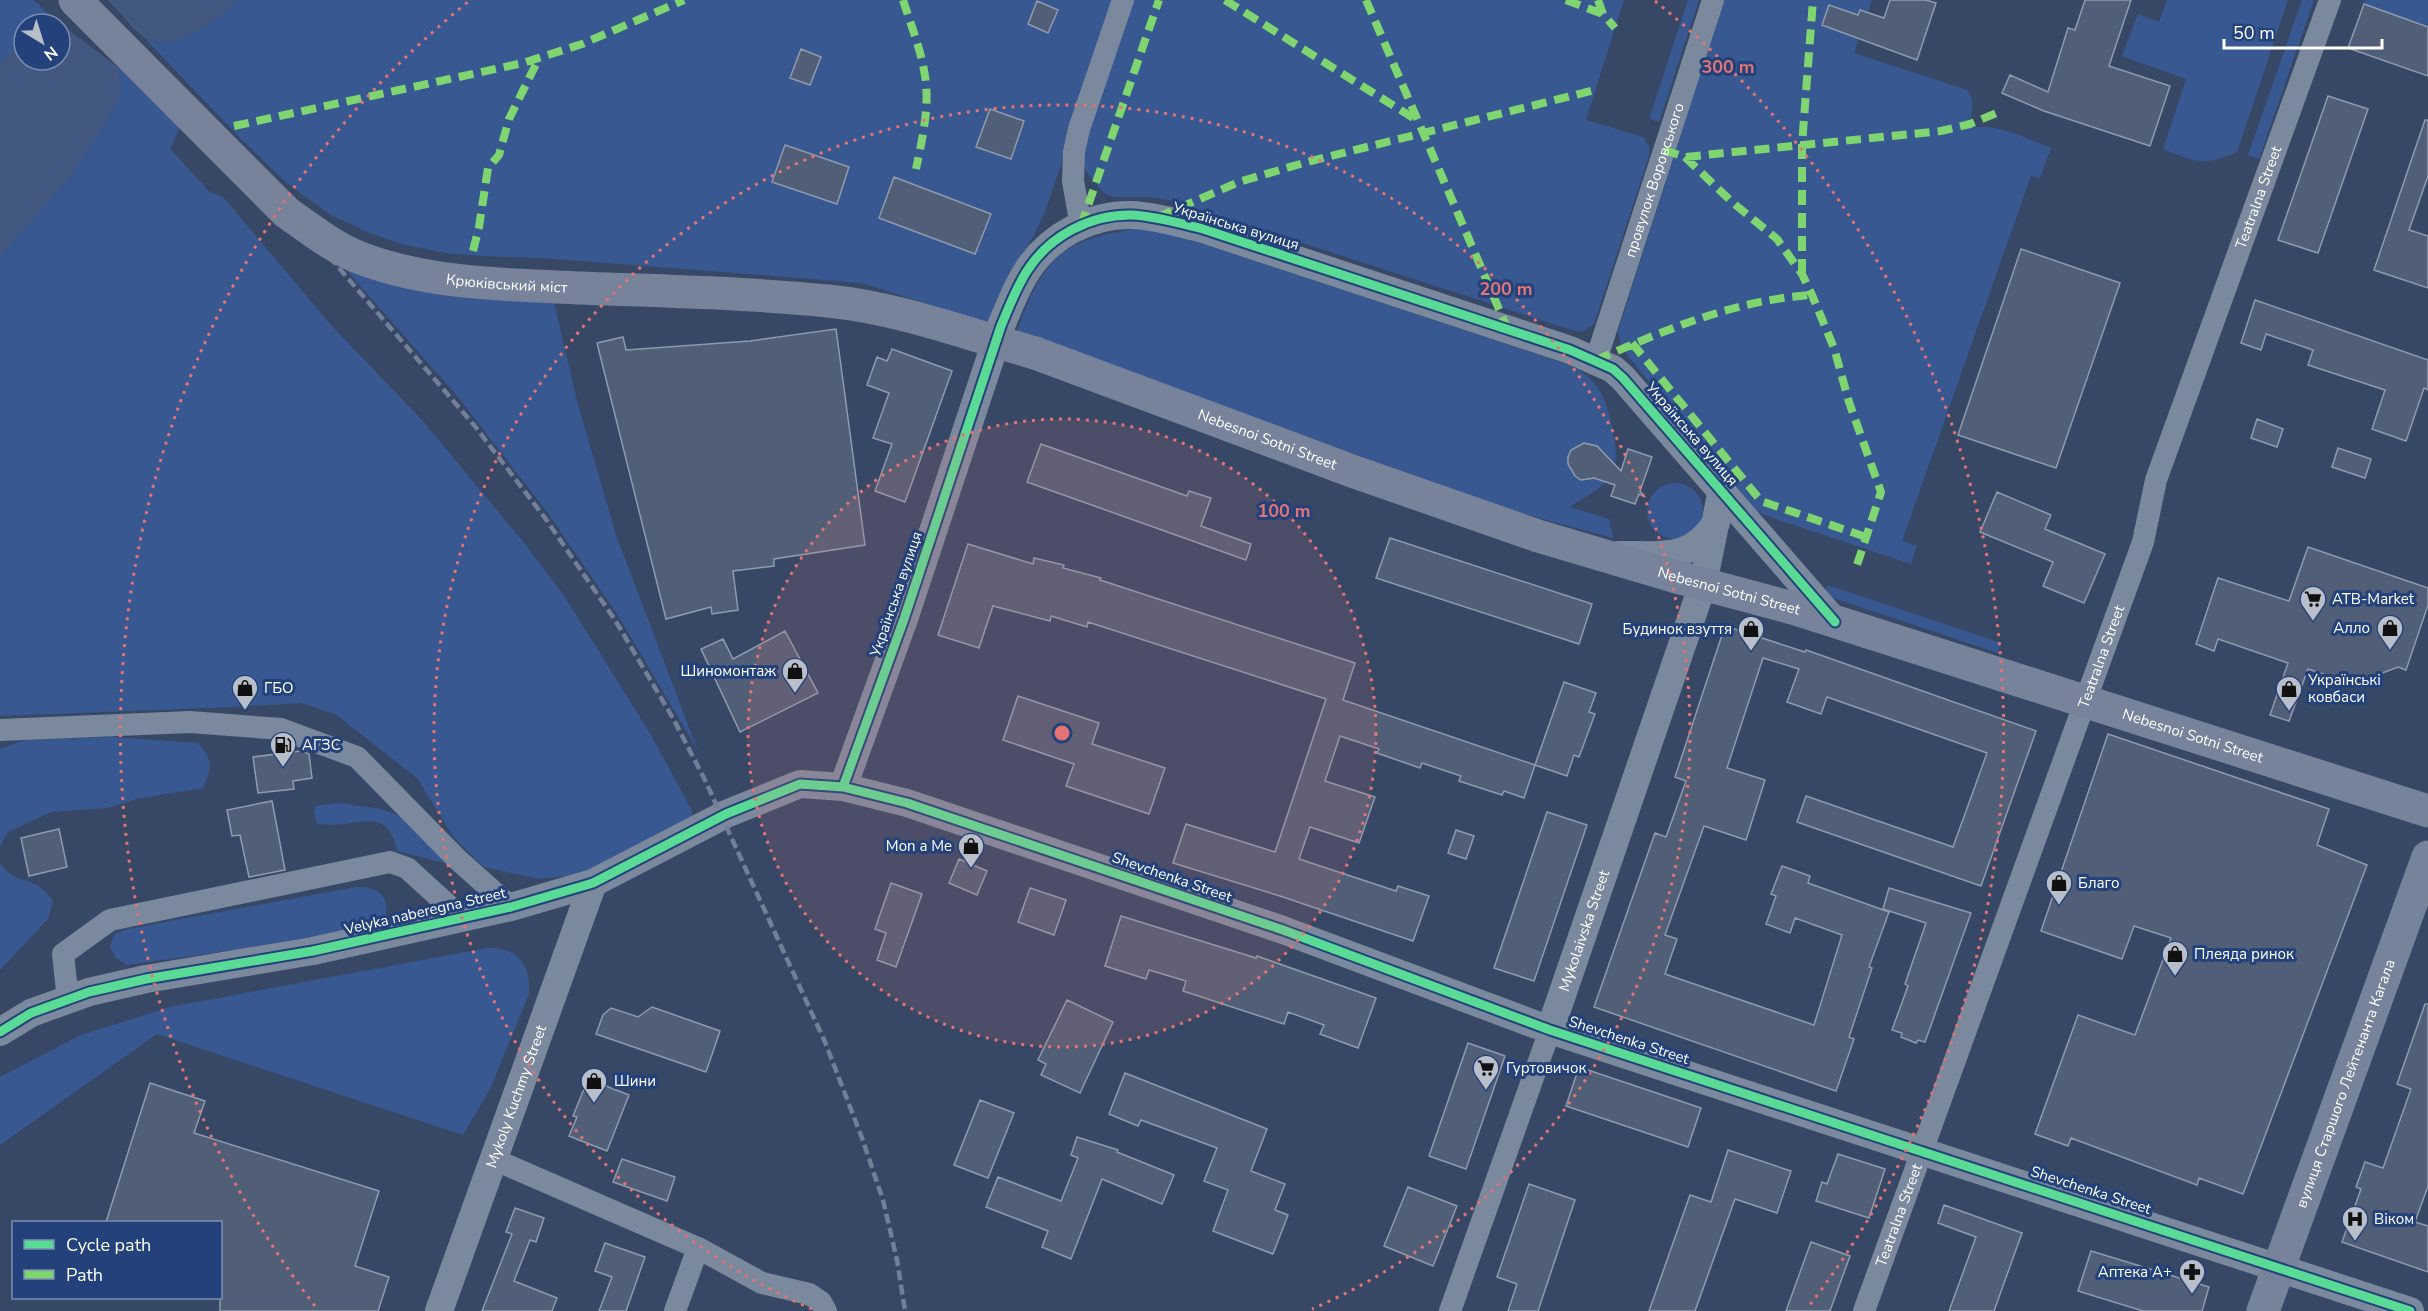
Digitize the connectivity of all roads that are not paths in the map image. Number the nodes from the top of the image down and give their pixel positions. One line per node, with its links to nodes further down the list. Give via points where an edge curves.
1 (75, 0): 6 (highway, Крюківський міст, bridge, via 286,212 320,237 361,259 410,273 481,283 858,304)
2 (1123, 0): 5 (street, via 1074,152 1072,181)
3 (1713, 0): 7 (street, провулок Воровського)
4 (2330, 0): 13 (street, Teatralna Street, via 2156,480 2143,542)
5 (1080, 226): 7 (street, Українська вулиця, via 1132,215 1200,228); 15 (street, Українська вулиця, via 1057,239 1028,269 1001,326 904,620)
6 (1035, 353): 10 (highway, Nebesnoi Sotni Street, via 1352,471)
7 (1596, 360): 8 (street, Українська вулиця, via 1618,374)
8 (1722, 490): 9 (street, Mykolaivska Street); 12 (street, Українська вулиця)
9 (1716, 523): 10 (street, via 1704,541 1683,552); 11 (street, Mykolaivska Street)
10 (1605, 556): 11 (highway, Nebesnoi Sotni Street)
11 (1703, 584): 12 (highway, Nebesnoi Sotni Street); 22 (street, Mykolaivska Street)
12 (1835, 622): 13 (highway, Nebesnoi Sotni Street)
13 (2084, 702): 16 (highway, Nebesnoi Sotni Street); 24 (street, Teatralna Street)
14 (0, 729): 19 (street, via 190,722 281,729 357,757 457,860)
15 (843, 787): 18 (street, Velyka naberegna Street, via 800,784 726,814); 22 (street, Shevchenka Street, via 907,803 1283,930)
16 (2428, 812)
17 (2428, 857): 27 (highway, вулиця Старшого Лейтенанта Кагала)
18 (593, 883): 19 (street, Velyka naberegna Street); 25 (street, Mykoly Kuchmy Street)
19 (511, 907): 20 (street, Velyka naberegna Street)
20 (462, 918): 21 (street, Velyka naberegna Street, via 313,951 146,979); 21 (street, via 406,868 390,862 110,920 63,954)
21 (68, 1000): 23 (street, Velyka naberegna Street, via 31,1013)
22 (1550, 1030): 24 (street, Shevchenka Street); 31 (street, Mykolaivska Street)
23 (0, 1032)
24 (1922, 1150): 27 (street, Shevchenka Street); 32 (street, Teatralna Street)
25 (493, 1159): 26 (street); 28 (street, Mykoly Kuchmy Street)
26 (698, 1248): 29 (street); 30 (street, via 762,1283 809,1294)
27 (2279, 1268): 33 (highway, вулиця Старшого Лейтенанта Кагала); 34 (street, Shevchenka Street)
28 (439, 1311)
29 (675, 1311)
30 (826, 1311)
31 (1450, 1311)
32 (1864, 1311)
33 (2263, 1311)
34 (2410, 1311)

